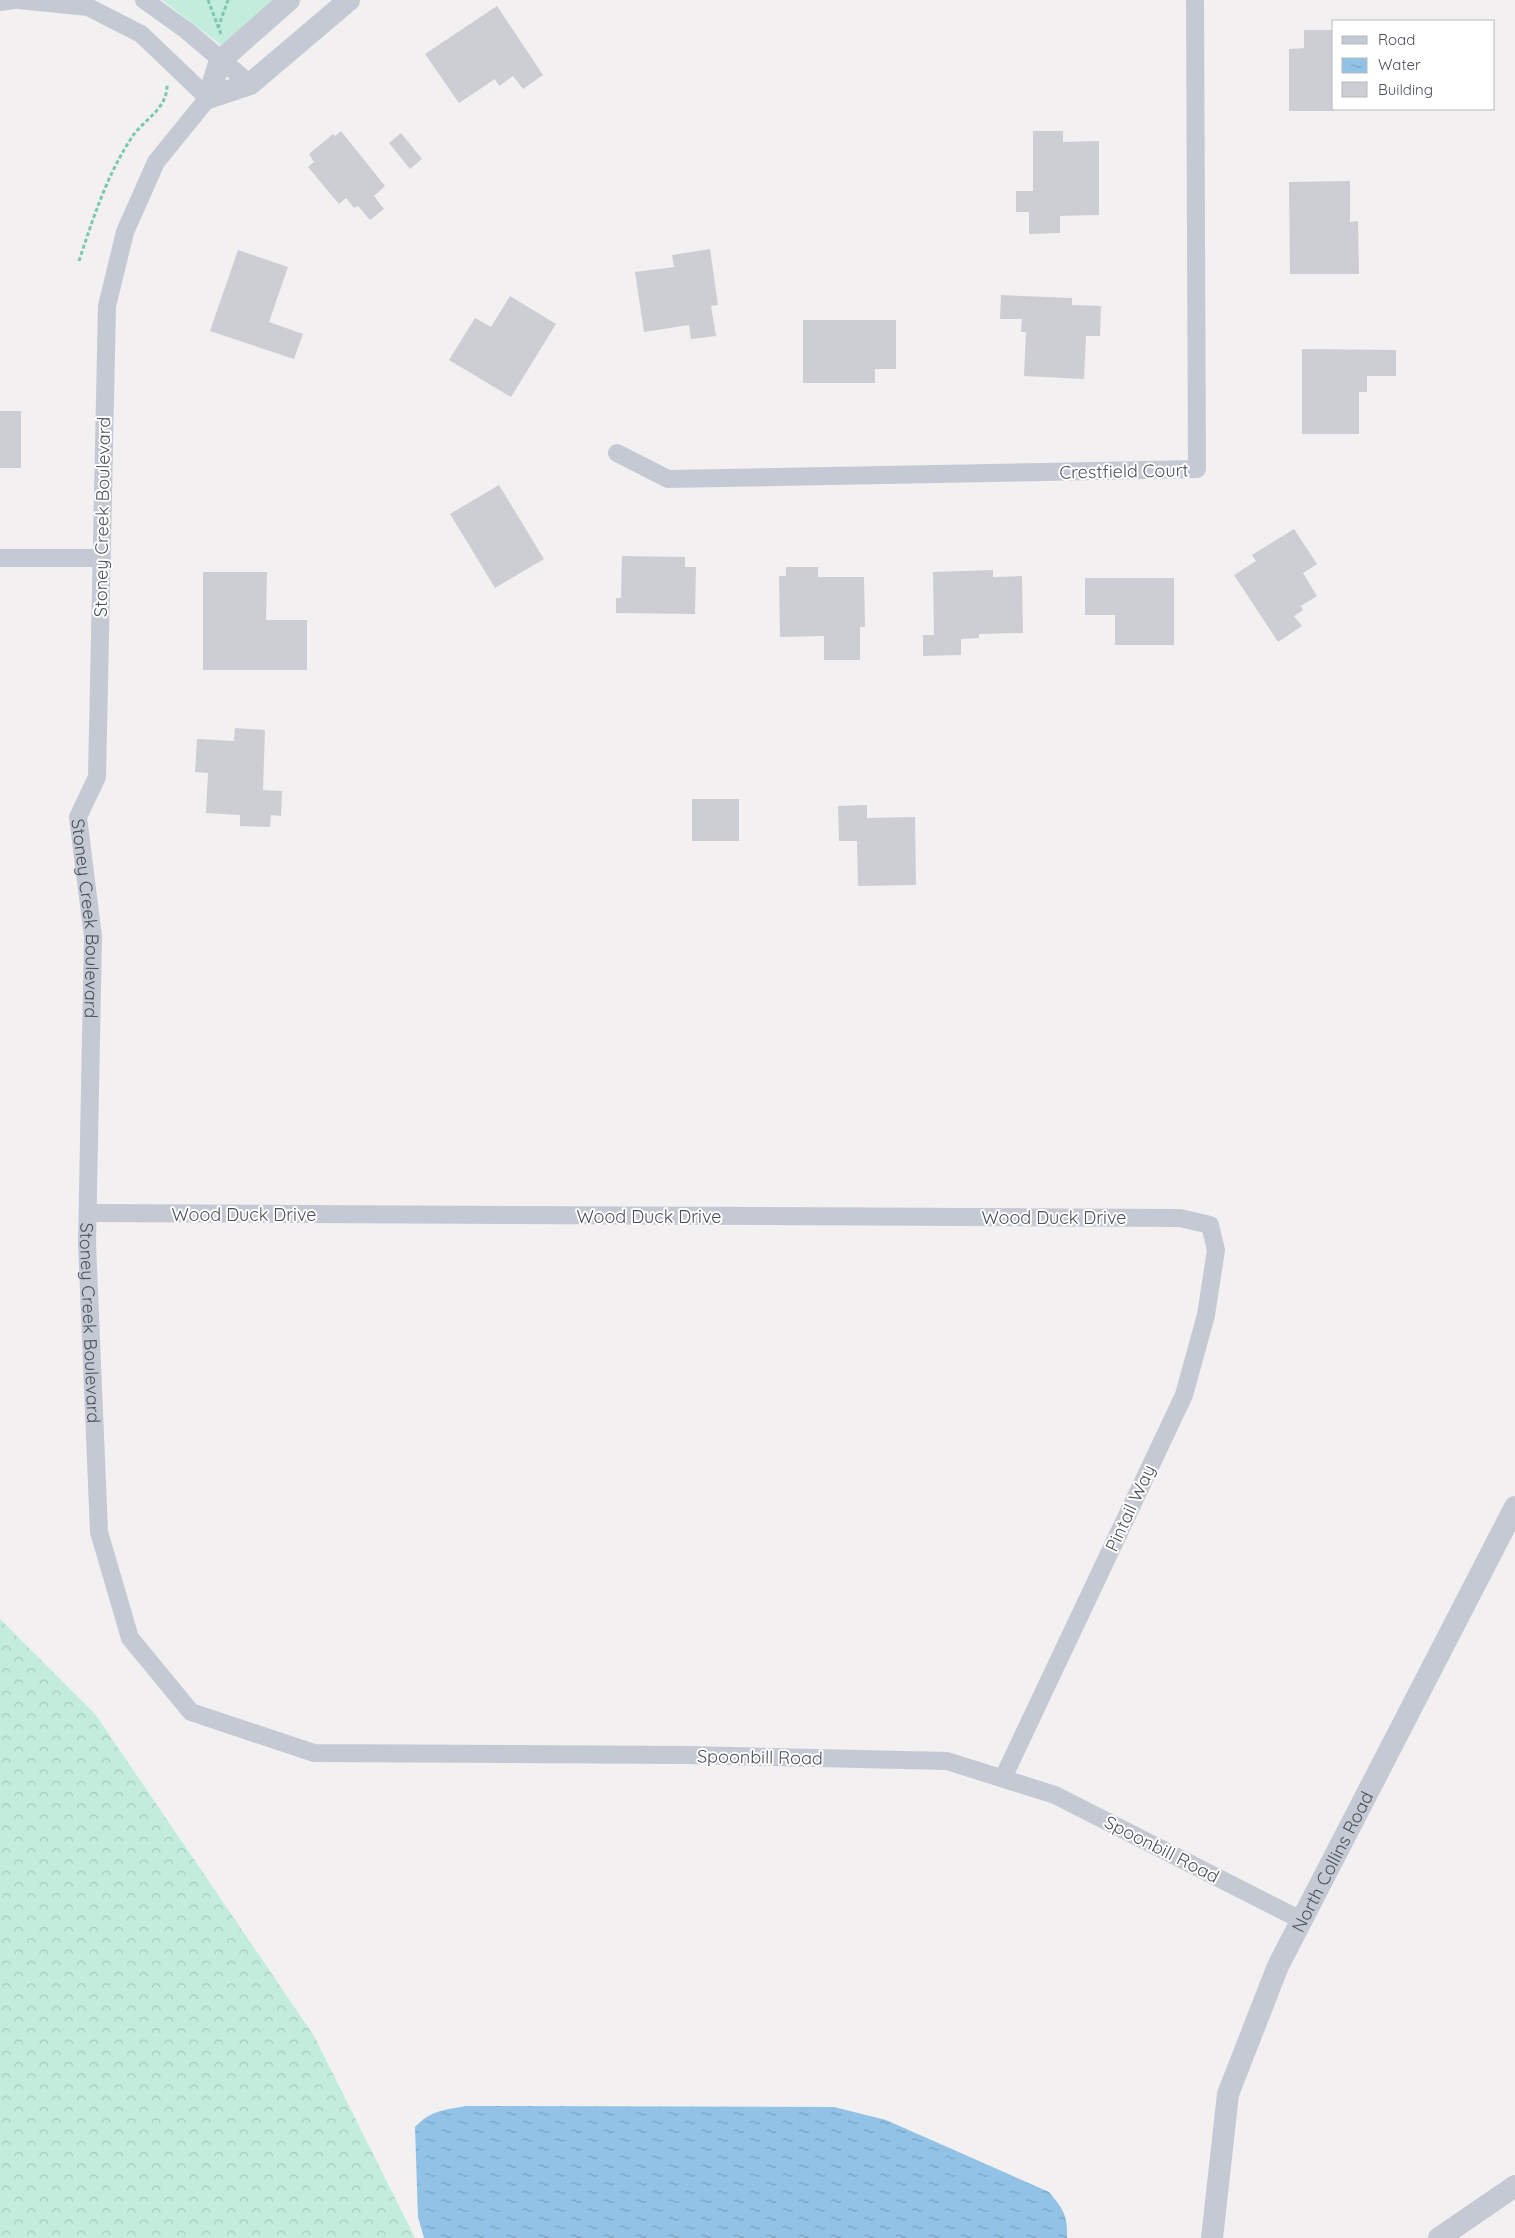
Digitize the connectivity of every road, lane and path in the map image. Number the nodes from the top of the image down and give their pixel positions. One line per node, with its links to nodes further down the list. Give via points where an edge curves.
1 (14, 0): 9 (street)
2 (19, 0): 15 (street, via 88,6 141,34)
3 (144, 0): 12 (street, via 186,30)
4 (208, 0): 10 (path)
5 (228, 0): 10 (path)
6 (289, 0): 12 (street)
7 (348, 0): 14 (street)
8 (1195, 0): 17 (street, Crestfield Court, via 1197,469 668,479)
9 (0, 2)
10 (218, 28): 11 (path)
11 (222, 37)
12 (220, 61): 14 (street); 15 (street, Stoney Creek Boulevard)
13 (165, 77): 16 (path, via 165,99 133,136 113,172 94,214)
14 (250, 84): 15 (street)
15 (208, 98): 19 (street, Stoney Creek Boulevard, via 156,162 125,232 107,306)
16 (80, 261)
17 (617, 453)
18 (0, 558): 19 (street)
19 (101, 558): 20 (street, Stoney Creek Boulevard, via 97,777 78,817 93,937)
20 (88, 1213): 21 (street, Wood Duck Drive, via 1180,1218); 23 (street, Stoney Creek Boulevard, via 99,1532 130,1638)
21 (1210, 1225): 24 (street, Pintail Way, via 1216,1250 1206,1315 1184,1395)
22 (1515, 1507): 25 (street, North Collins Road)
23 (191, 1712): 24 (street, Spoonbill Road, via 314,1753 687,1755 947,1761)
24 (1003, 1778): 25 (street, Spoonbill Road, via 1055,1795)
25 (1301, 1920): 27 (street, North Collins Road, via 1278,1966 1228,2094)
26 (1515, 2186): 28 (street)
27 (1212, 2238)
28 (1438, 2238)

